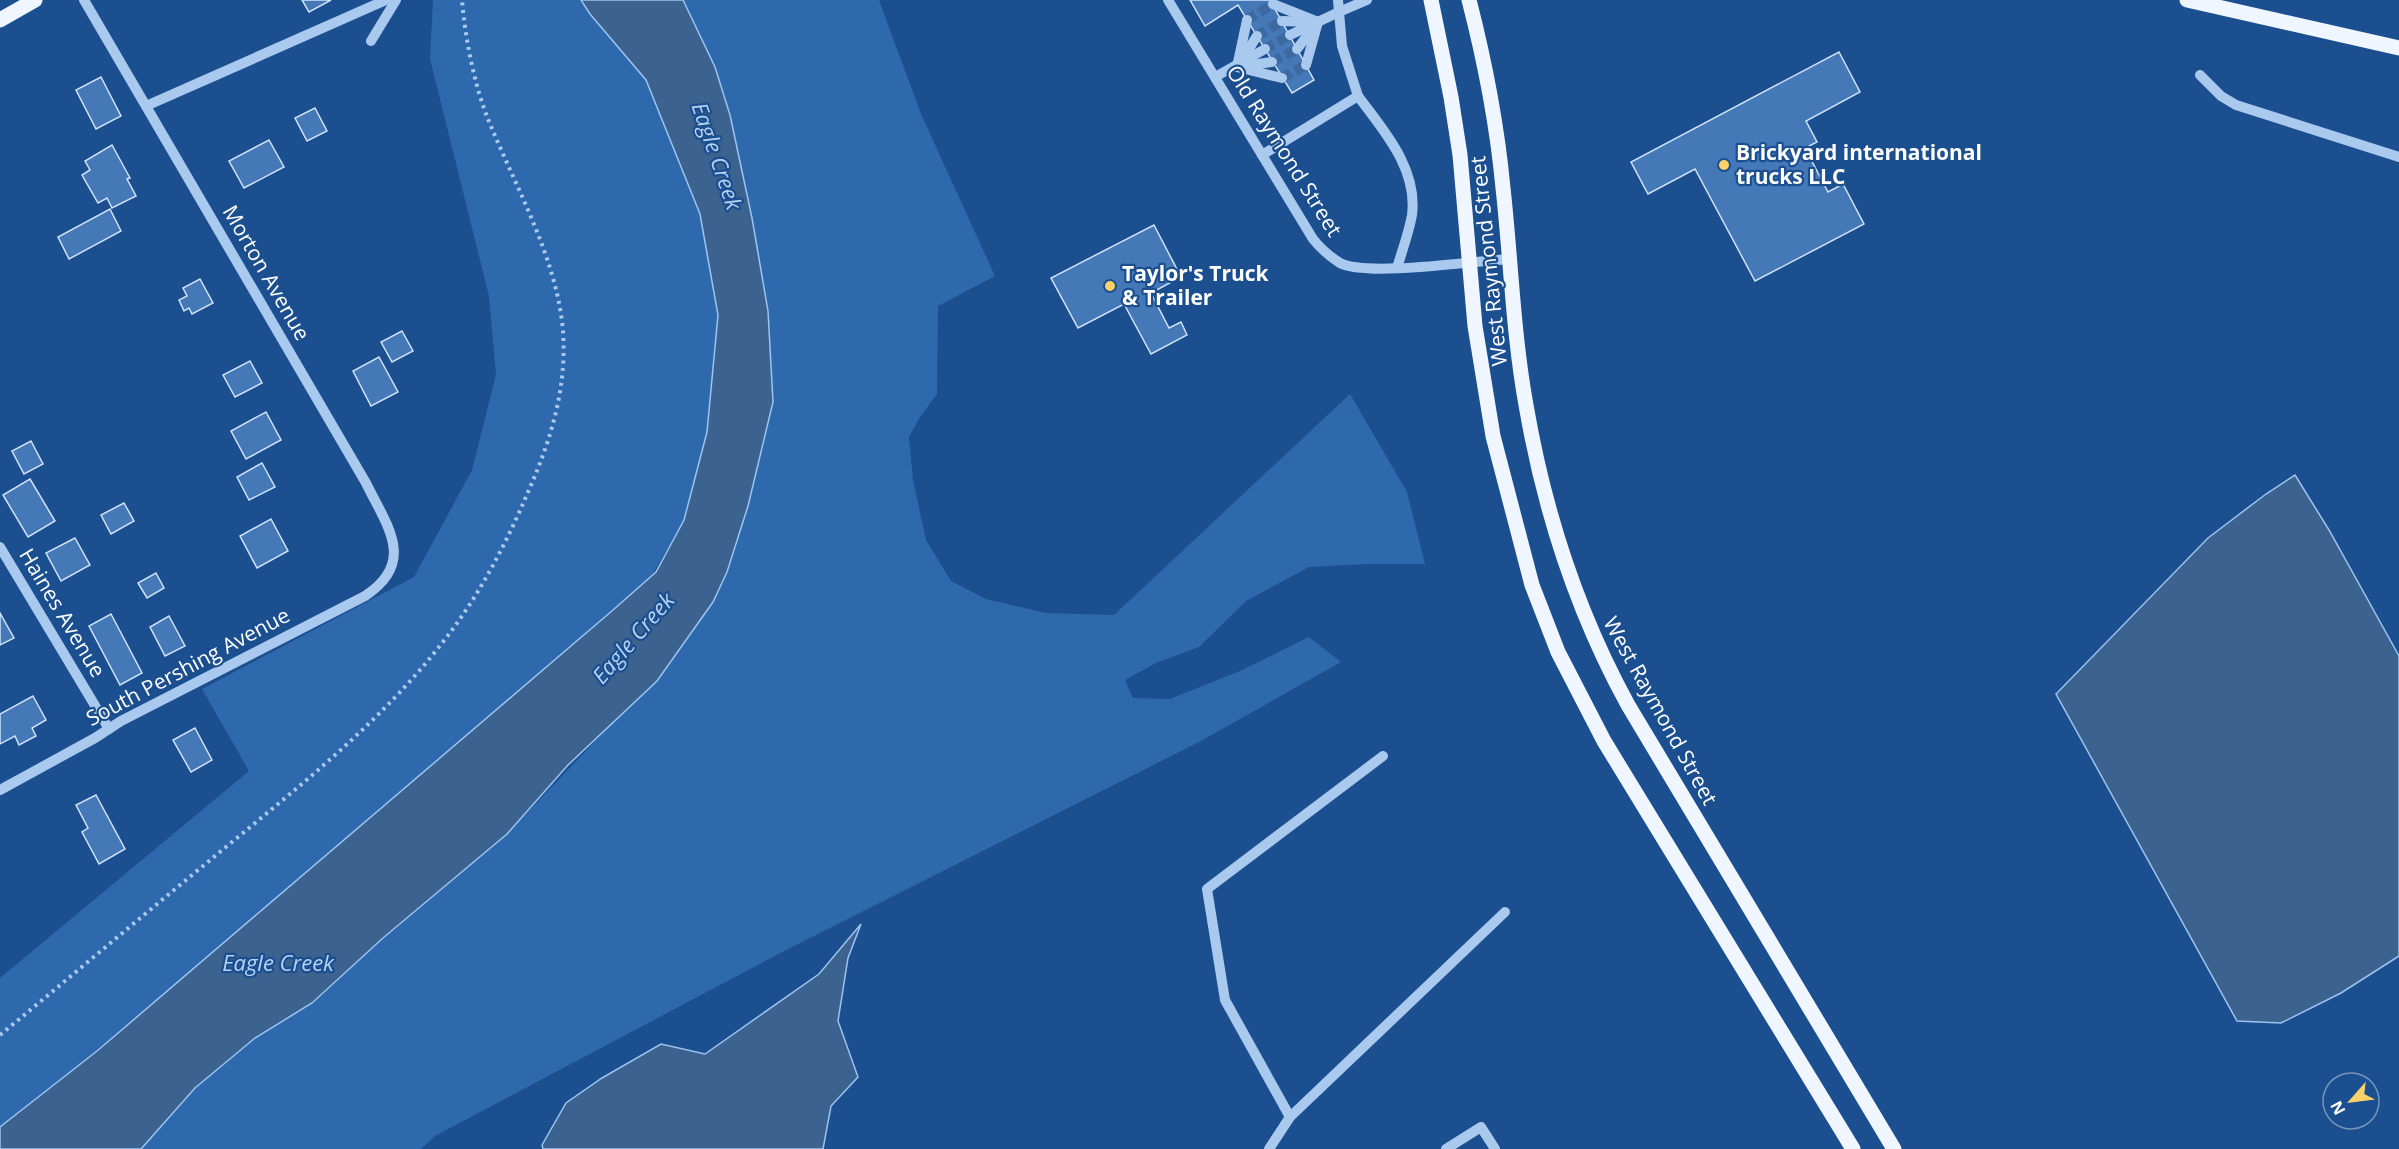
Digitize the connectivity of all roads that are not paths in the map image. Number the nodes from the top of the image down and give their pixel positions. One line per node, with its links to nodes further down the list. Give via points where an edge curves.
1 (35, 0): 13 (main road)
2 (84, 0): 30 (street, Morton Avenue)
3 (386, 0): 30 (street)
4 (396, 0): 19 (street)
5 (1168, 0): 27 (street, Old Raymond Street)
6 (1338, 0): 12 (street)
7 (1367, 0): 12 (street)
8 (1431, 0): 34 (main road, West Raymond Street, via 1460,155)
9 (1469, 0): 33 (main road, West Raymond Street, via 1492,99)
10 (2187, 0): 20 (main road)
11 (1273, 4): 16 (street)
12 (1339, 12): 16 (street); 29 (street, via 1342,46)
13 (0, 20)
14 (1247, 20): 25 (street)
15 (1282, 21): 16 (street)
16 (1318, 22): 17 (street); 22 (street); 24 (street)
17 (1290, 35)
18 (1257, 36): 25 (street)
19 (371, 41)
20 (2399, 48)
21 (1265, 49): 25 (street)
22 (1297, 49)
23 (1272, 62): 25 (street)
24 (1306, 65)
25 (1237, 67): 27 (street); 28 (street)
26 (2200, 75): 32 (street, via 2236,105)
27 (1215, 77): 31 (street, Old Raymond Street)
28 (1282, 78)
29 (1358, 96): 31 (street); 35 (street, via 1401,156 1410,182 1412,213)
30 (146, 106): 37 (street, Morton Avenue, via 366,483 393,541)
31 (1262, 155): 35 (street, Old Raymond Street, via 1324,253 1356,267)
32 (2399, 157)
33 (1509, 259): 34 (street, Old Raymond Street); 47 (main road, West Raymond Street, via 1526,405 1540,474 1558,541 1592,633 1628,705)
34 (1470, 261): 35 (street, Old Raymond Street); 46 (main road, West Raymond Street, via 1479,348 1502,479 1532,585 1558,652 1604,741)
35 (1397, 268)
36 (0, 548): 38 (street, Haines Avenue)
37 (390, 572): 38 (street, South Pershing Avenue, via 380,586 364,596)
38 (109, 729): 40 (street, South Pershing Avenue)
39 (1383, 756): 42 (street, via 1207,889 1225,1000)
40 (0, 790)
41 (1505, 912): 42 (street)
42 (1290, 1117): 43 (street)
43 (1269, 1149)
44 (1446, 1149): 45 (street, via 1481,1127)
45 (1495, 1149)
46 (1853, 1149)
47 (1894, 1149)

